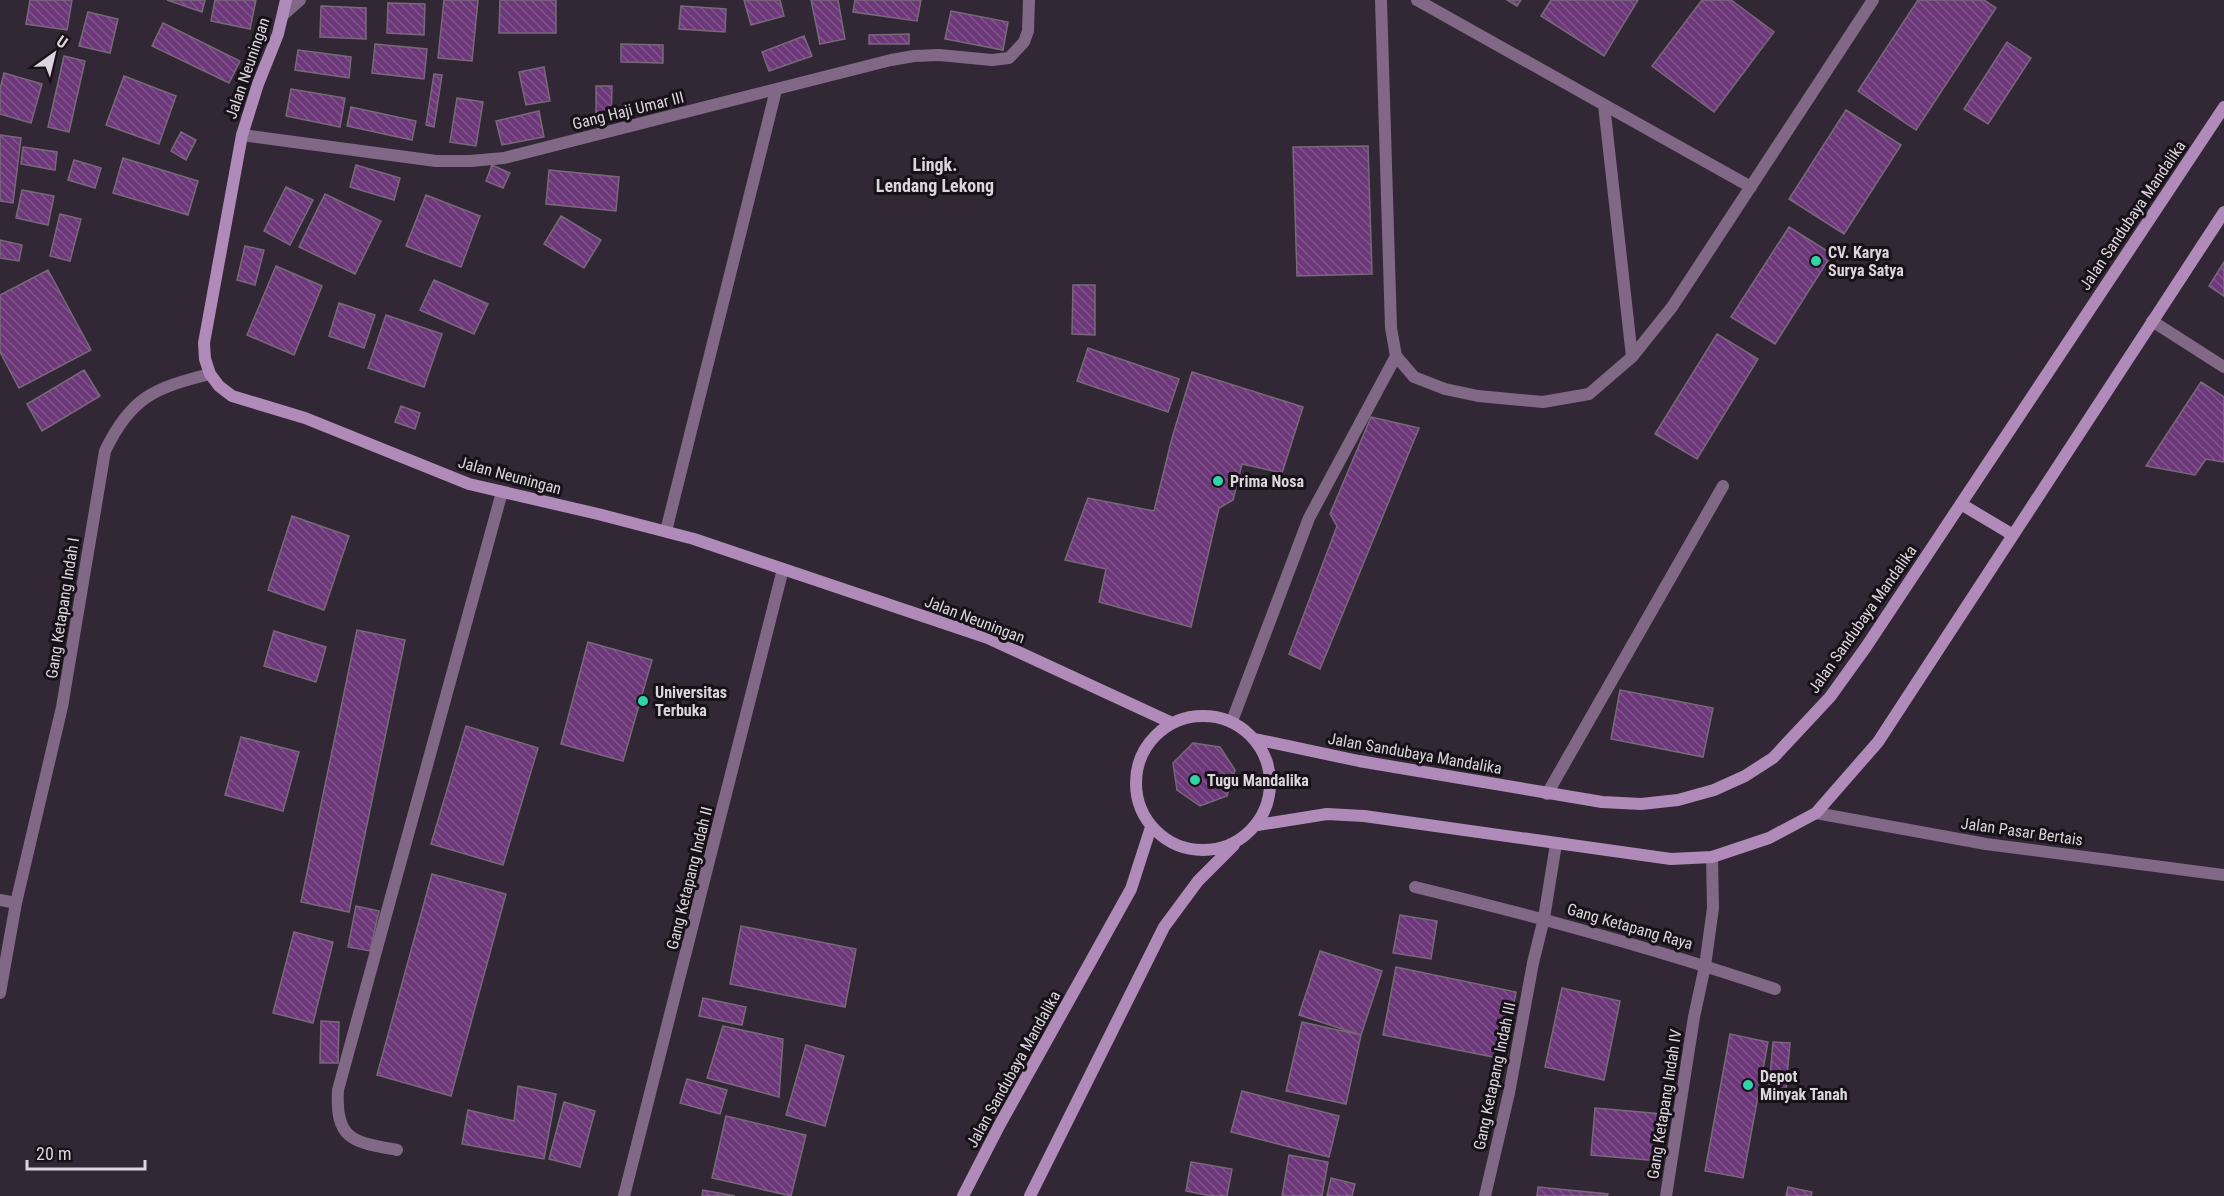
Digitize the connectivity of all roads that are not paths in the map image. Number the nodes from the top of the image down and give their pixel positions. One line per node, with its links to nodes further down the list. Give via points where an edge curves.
1 (286, 0): 7 (main road, Jalan Neuningan)
2 (300, 0): 7 (street)
3 (1029, 0): 8 (street, Gang Haji Umar III, via 1028,32 1009,58 914,56)
4 (1382, 0): 16 (street, via 1391,328)
5 (1417, 0): 9 (street)
6 (1873, 0): 12 (street)
7 (284, 15): 11 (main road, Jalan Neuningan)
8 (776, 90): 11 (street, Gang Haji Umar III, via 504,158 470,161 436,161); 23 (street)
9 (1604, 105): 12 (street); 17 (street)
10 (2224, 107): 22 (main road, Jalan Sandubaya Mandalika)
11 (242, 135): 19 (main road, Jalan Neuningan, via 204,343)
12 (1751, 187): 17 (street, via 1672,307)
13 (2224, 212): 14 (main road)
14 (2152, 321): 18 (street); 24 (main road)
15 (2224, 352): 18 (street)
16 (1396, 357): 17 (street, via 1414,377 1445,390 1543,402 1589,394); 26 (street, via 1309,518)
17 (1632, 357)
18 (2220, 365)
19 (210, 374): 21 (main road, Jalan Neuningan, via 232,396 305,418 469,484); 39 (street, Gang Ketapang Indah I, via 169,385 135,405 117,427 105,451 62,707)
20 (1723, 486): 29 (street)
21 (502, 492): 23 (main road, Jalan Neuningan); 46 (street, via 338,1090 339,1120 350,1136 360,1143)
22 (1961, 504): 24 (main road); 29 (main road, Jalan Sandubaya Mandalika, via 1830,697 1773,758 1714,790 1678,800 1641,804)
23 (666, 531): 25 (main road, Jalan Neuningan)
24 (2013, 535): 30 (main road, via 1878,742)
25 (783, 568): 27 (main road, Jalan Neuningan, via 988,638); 47 (street, Gang Ketapang Indah II)
26 (1232, 721): 27 (main road, via 1202,715); 28 (main road)
27 (1172, 723): 32 (main road, via 1149,742 1136,770 1137,800)
28 (1255, 739): 29 (main road, Jalan Sandubaya Mandalika); 31 (main road, via 1270,766 1270,797)
29 (1547, 794)
30 (1816, 813): 35 (main road, via 1769,838); 36 (street, Jalan Pasar Bertais, via 1986,844)
31 (1258, 825): 33 (main road); 34 (main road, via 1327,814 1364,816)
32 (1151, 827): 33 (main road, via 1175,845 1205,852); 48 (main road, Jalan Sandubaya Mandalika, via 1131,889)
33 (1235, 844): 49 (main road, via 1198,881 1164,927)
34 (1556, 844): 35 (main road, via 1671,859); 40 (street, Gang Ketapang Raya)
35 (1712, 857): 42 (street, Gang Ketapang Raya, via 1713,908)
36 (2224, 875)
37 (1415, 887): 40 (street, Gang Ketapang Raya)
38 (0, 900): 39 (street)
39 (16, 903): 44 (street, Gang Ketapang Indah I)
40 (1544, 918): 41 (street, Gang Ketapang Raya); 42 (street, Gang Ketapang Raya)
41 (1533, 963): 50 (street, Gang Ketapang Indah III)
42 (1705, 966): 43 (street, Gang Ketapang Raya); 45 (street, Gang Ketapang Raya)
43 (1775, 989)
44 (0, 993)
45 (1694, 1017): 51 (street, Gang Ketapang Indah IV)
46 (397, 1150)
47 (624, 1196)
48 (963, 1196)
49 (1030, 1196)
50 (1485, 1196)
51 (1666, 1196)

